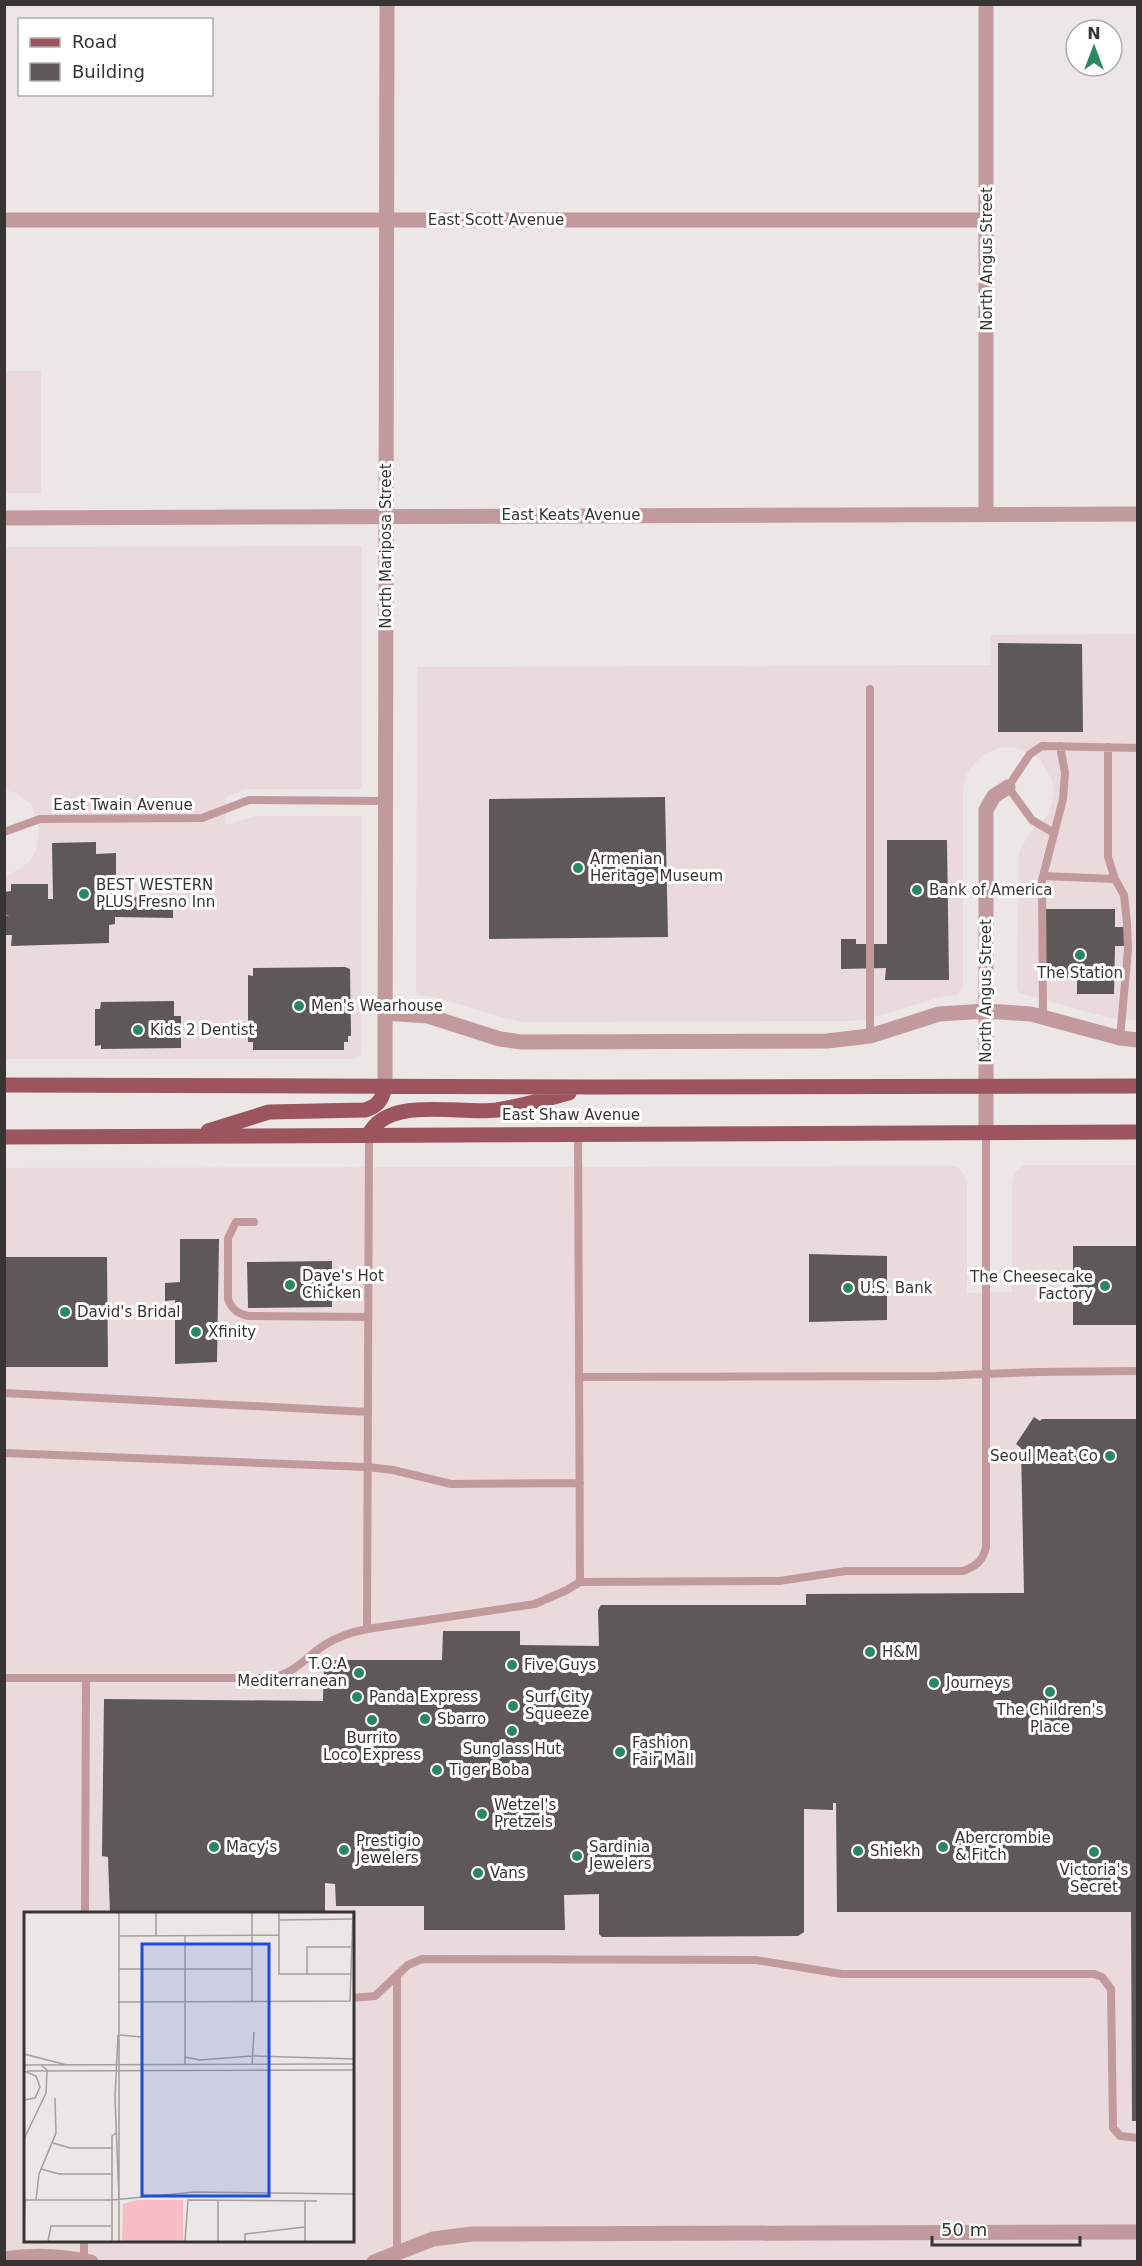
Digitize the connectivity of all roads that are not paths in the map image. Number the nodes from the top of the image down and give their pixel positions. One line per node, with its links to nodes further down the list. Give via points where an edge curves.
1 (387, 4): 4 (street, North Mariposa Street)
2 (986, 4): 5 (street, North Angus Street)
3 (4, 220): 4 (street, East Scott Avenue)
4 (386, 220): 5 (street, East Scott Avenue); 8 (street, North Mariposa Street)
5 (987, 220): 6 (street, North Angus Street)
6 (986, 514): 7 (street, East Keats Avenue); 8 (street, East Keats Avenue)
7 (1137, 514)
8 (386, 515): 9 (street, East Keats Avenue); 15 (street, North Mariposa Street)
9 (4, 518)
10 (870, 689): 23 (lane)
11 (1060, 746): 12 (lane); 14 (lane, via 1042,746 1030,754); 17 (lane, via 1065,773 1063,799)
12 (1108, 747): 13 (lane); 19 (lane, via 1108,858)
13 (1137, 748)
14 (1008, 788): 17 (lane, via 1032,820); 20 (street, North Angus Street, via 993,796 986,810)
15 (385, 801): 16 (lane, East Twain Avenue, via 249,800 202,818 40,819); 21 (street, North Mariposa Street)
16 (4, 832)
17 (1053, 833): 18 (lane)
18 (1043, 876): 19 (lane); 22 (lane)
19 (1114, 879): 24 (lane, via 1124,896 1127,923)
20 (986, 1011): 22 (street); 23 (street, via 939,1014); 27 (street, North Angus Street)
21 (385, 1013): 23 (street, via 428,1016 521,1042 827,1041); 29 (street, North Mariposa Street)
22 (1043, 1017): 24 (street)
23 (870, 1036)
24 (1120, 1038): 25 (street)
25 (1137, 1040)
26 (4, 1085): 29 (main road, East Shaw Avenue)
27 (987, 1086): 28 (main road, East Shaw Avenue); 30 (main road, East Shaw Avenue); 31 (street, North Angus Street)
28 (1137, 1086)
29 (385, 1087): 30 (main road, East Shaw Avenue); 35 (main road, via 376,1106 365,1110 269,1112)
30 (596, 1087): 34 (main road, via 496,1110 401,1111 379,1120)
31 (986, 1132): 32 (main road, East Shaw Avenue); 33 (main road, East Shaw Avenue); 40 (lane)
32 (1137, 1132)
33 (578, 1133): 34 (main road, East Shaw Avenue); 41 (lane)
34 (369, 1134): 35 (main road, East Shaw Avenue); 38 (lane)
35 (191, 1136): 36 (main road, East Shaw Avenue)
36 (4, 1137)
37 (254, 1222): 38 (lane, via 236,1222 228,1239 228,1299 238,1314)
38 (368, 1317): 43 (lane)
39 (1137, 1371): 40 (lane)
40 (986, 1375): 41 (lane); 47 (lane, via 986,1547 973,1568 846,1571 779,1581)
41 (579, 1377): 46 (lane)
42 (4, 1392): 43 (lane)
43 (368, 1412): 45 (lane)
44 (4, 1453): 45 (lane)
45 (367, 1467): 46 (lane, via 451,1484); 48 (lane)
46 (580, 1483): 47 (lane)
47 (580, 1581): 48 (lane, via 535,1604)
48 (367, 1629): 50 (lane, via 334,1640 293,1671 274,1678)
49 (4, 1678): 50 (lane)
50 (86, 1678): 51 (lane)
51 (85, 1912)
52 (397, 1977): 53 (lane, via 375,1995); 54 (lane, via 408,1965 422,1959 756,1960 842,1974 1094,1974 1102,1977 1111,1989 1113,2128 1120,2136); 57 (lane)
53 (354, 1998)
54 (1137, 2138)
55 (1137, 2232): 57 (street, via 472,2234 433,2238)
56 (84, 2242): 59 (lane)
57 (397, 2251): 60 (street)
58 (4, 2259): 59 (street, via 61,2257)
59 (88, 2261)
60 (374, 2262)

